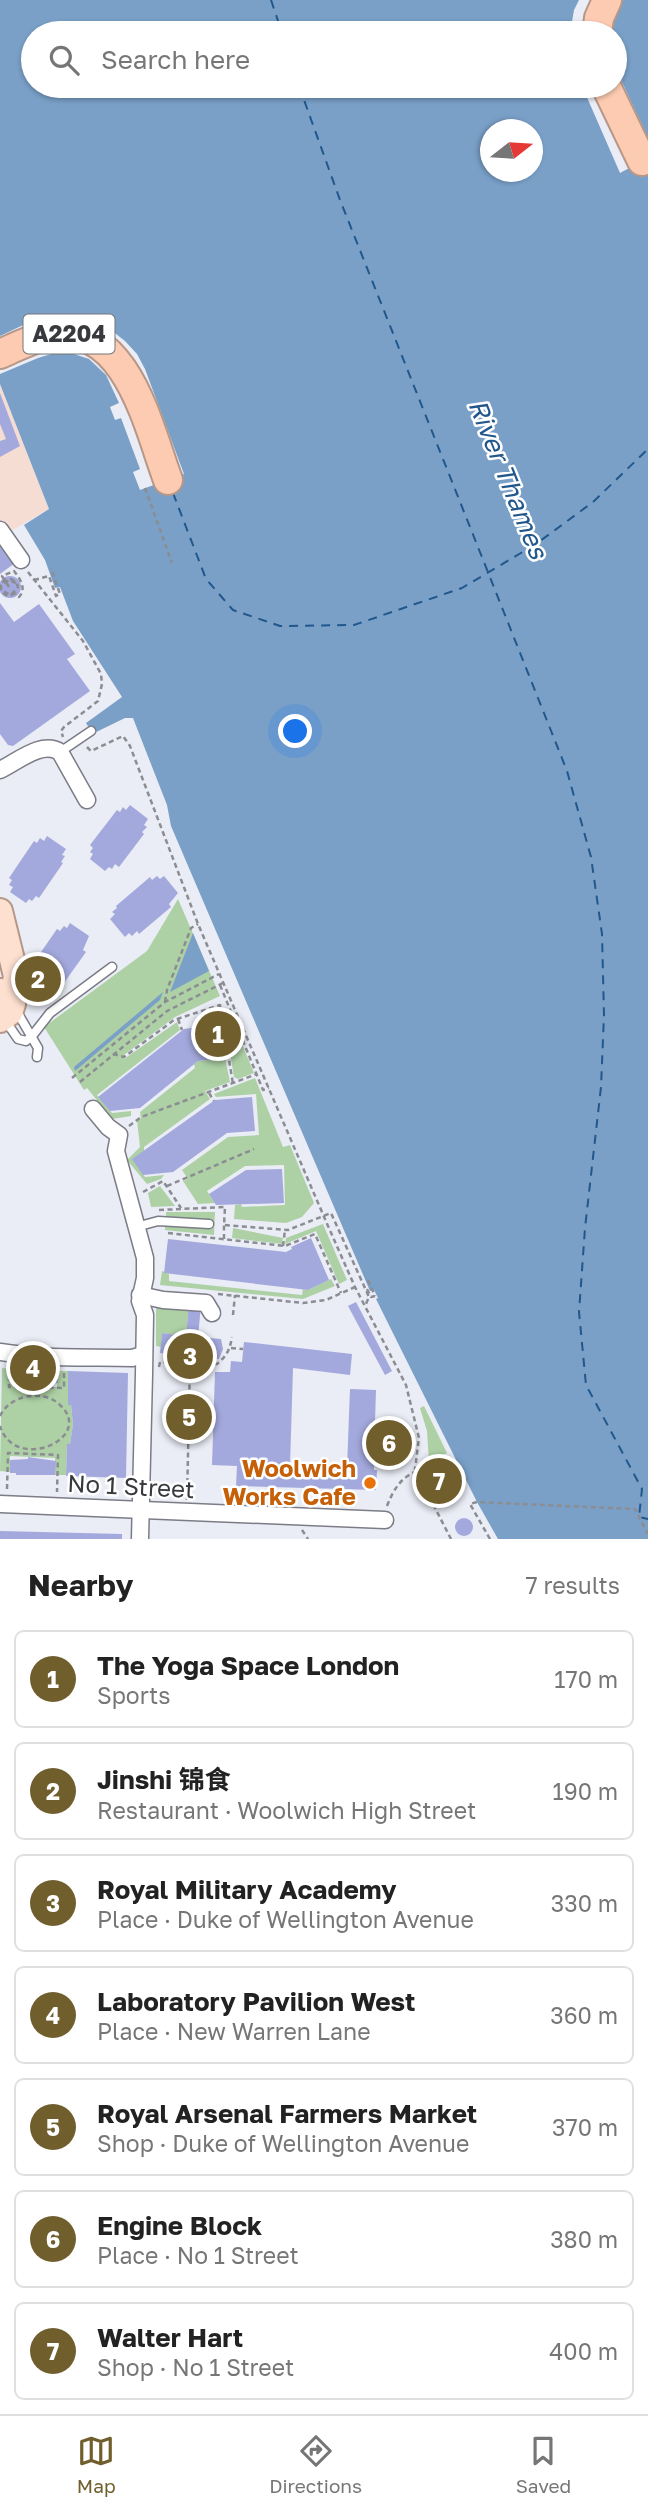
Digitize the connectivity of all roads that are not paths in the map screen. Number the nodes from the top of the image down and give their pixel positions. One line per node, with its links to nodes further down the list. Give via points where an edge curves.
1 (590, 0): 3 (highway)
2 (607, 0): 4 (highway)
3 (584, 21)
4 (599, 21)
5 (612, 98): 6 (highway)
6 (642, 161)
7 (0, 354): 8 (highway, A2204, via 62,333 86,337 109,352 133,388)
8 (156, 484)
9 (0, 530): 10 (street)
10 (24, 566)
11 (91, 731): 12 (lane)
12 (60, 752): 13 (street, via 44,747); 14 (street)
13 (3, 765)
14 (87, 800)
15 (0, 911): 17 (main road, via 16,976)
16 (112, 967): 18 (lane, via 50,1013)
17 (6, 1007): 18 (lane); 18 (lane, via 19,1039)
18 (33, 1036): 19 (lane)
19 (37, 1058)
20 (93, 1109): 22 (street, via 119,1135 116,1151)
21 (209, 1224): 22 (lane, via 158,1221)
22 (136, 1227): 23 (street, via 146,1270)
23 (140, 1295): 24 (street, via 206,1303); 26 (street, via 145,1315)
24 (212, 1313)
25 (0, 1352): 26 (street, via 77,1360)
26 (143, 1355): 28 (street)
27 (3, 1505): 28 (street, No 1 Street)
28 (140, 1510): 29 (street, No 1 Street); 30 (street)
29 (385, 1520)
30 (140, 1539)

